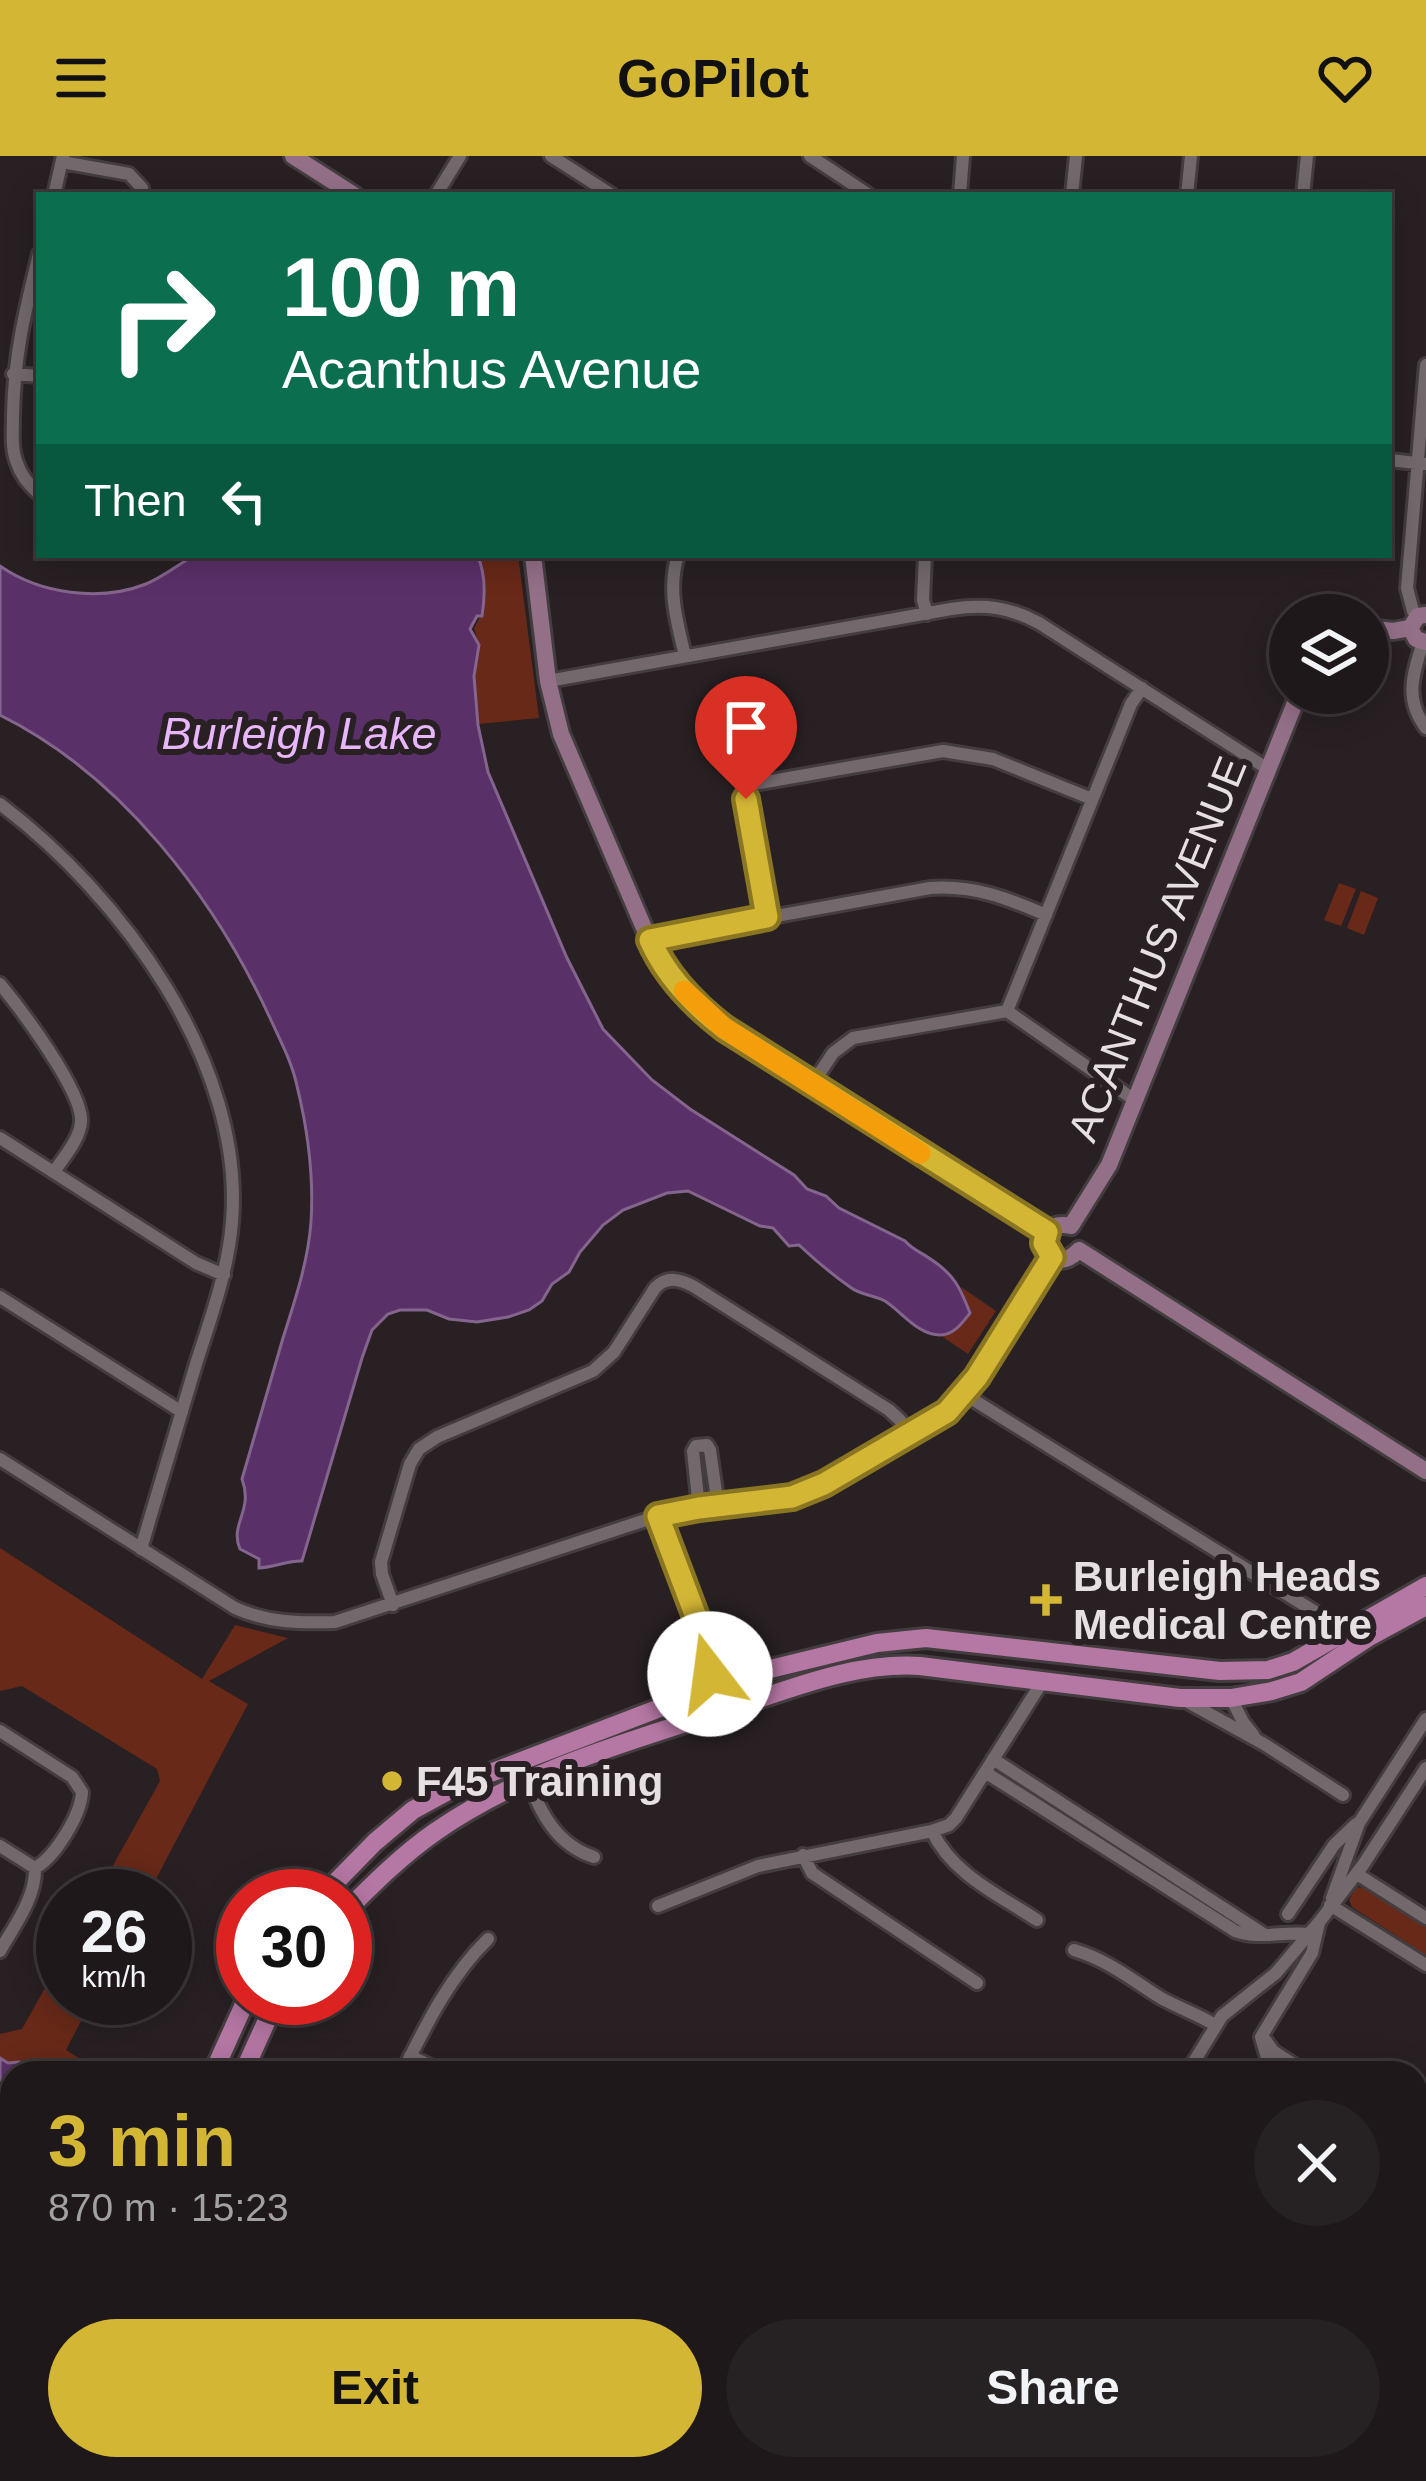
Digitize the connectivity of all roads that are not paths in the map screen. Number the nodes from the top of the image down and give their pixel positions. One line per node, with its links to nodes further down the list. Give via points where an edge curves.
1 (293, 156): 13 (street)
2 (460, 156): 14 (street)
3 (551, 156): 15 (street)
4 (810, 156): 10 (street)
5 (963, 156): 17 (street)
6 (1076, 156): 18 (street)
7 (1191, 156): 19 (street)
8 (1307, 156): 20 (street)
9 (62, 159): 11 (street, via 129,174); 12 (street)
10 (829, 162): 16 (street)
11 (142, 188)
12 (55, 192)
13 (349, 192)
14 (438, 192)
15 (607, 192)
16 (865, 192)
17 (960, 192)
18 (1072, 192)
19 (1187, 192)
20 (1303, 192)
21 (36, 266): 23 (street)
22 (1426, 365): 26 (street)
23 (14, 374): 24 (street); 27 (street, via 14,455)
24 (36, 376)
25 (1392, 460): 26 (street)
26 (1422, 464): 32 (street, via 1407,588)
27 (36, 490)
28 (532, 558): 35 (street)
29 (677, 558): 34 (street, via 672,585)
30 (925, 558): 31 (street)
31 (927, 614): 34 (street); 36 (street, via 989,605 1016,612)
32 (1421, 629): 33 (street); 38 (street, via 1411,686)
33 (1389, 631)
34 (685, 656): 35 (street)
35 (548, 682): 44 (street, via 561,734)
36 (1142, 688): 39 (street); 40 (street)
37 (1290, 714): 39 (street, ACANTHUS AVENUE)
38 (1426, 728)
39 (1268, 769): 48 (street, ACANTHUS AVENUE)
40 (1092, 799): 42 (street); 43 (street, via 993,759 943,751 754,784 746,799)
41 (0, 804): 55 (street, via 106,904 192,1038 229,1146 233,1207)
42 (1046, 915): 43 (street, via 958,887); 46 (street)
43 (767, 917): 44 (street)
44 (650, 940): 47 (street, via 707,1014)
45 (0, 984): 50 (street, via 80,1109 81,1129)
46 (1007, 1011): 47 (street, via 853,1038); 48 (street)
47 (812, 1085): 52 (street)
48 (1136, 1101): 51 (street, ACANTHUS AVENUE)
49 (0, 1138): 50 (street)
50 (54, 1172): 55 (street)
51 (1071, 1226): 52 (street); 53 (street)
52 (1047, 1232): 54 (street)
53 (1079, 1250): 54 (street, via 1070,1259); 61 (street)
54 (1052, 1257): 57 (street)
55 (224, 1275): 58 (street)
56 (0, 1297): 58 (street)
57 (964, 1394): 59 (street); 69 (street)
58 (182, 1412): 65 (street)
59 (908, 1436): 62 (street, via 792,1497); 67 (street, via 889,1410 692,1286 665,1281 600,1366 419,1450 381,1562)
60 (0, 1459): 65 (street)
61 (1426, 1471)
62 (718, 1506): 63 (street); 63 (street, via 710,1450 701,1444 693,1451)
63 (699, 1508): 64 (street)
64 (658, 1516): 67 (street); 70 (street)
65 (141, 1549): 67 (street, via 262,1619 335,1622)
66 (1426, 1586): 69 (main road)
67 (393, 1605)
68 (1426, 1606): 76 (main road, via 1301,1682)
69 (1346, 1630): 71 (main road, via 1268,1670)
70 (707, 1646): 72 (street, via 722,1668); 74 (street, via 710,1674)
71 (1102, 1657): 72 (main road, via 926,1637); 76 (main road, via 1221,1682)
72 (746, 1675): 74 (main road)
73 (1044, 1679): 75 (main road); 80 (street); 82 (main road, via 896,1664 851,1671)
74 (694, 1693): 91 (main road, via 459,1785 415,1809)
75 (1180, 1698): 76 (main road); 79 (street)
76 (1231, 1699): 79 (street)
77 (1426, 1719): 84 (street)
78 (0, 1731): 90 (street, via 82,1792 53,1854)
79 (1264, 1744): 83 (street)
80 (989, 1766): 85 (street, via 953,1821); 101 (street, via 1228,1928 1248,1936)
81 (1426, 1768): 92 (street)
82 (528, 1780): 89 (street, via 541,1815 564,1841); 94 (main road, via 433,1833)
83 (1343, 1795)
84 (1361, 1819): 87 (street); 97 (street)
85 (932, 1832): 88 (street); 99 (street, via 956,1866)
86 (0, 1846): 90 (street)
87 (1349, 1847): 92 (street); 93 (street)
88 (803, 1855): 96 (street); 106 (street, via 812,1873)
89 (594, 1857)
90 (35, 1868): 104 (street, via 34,1888)
91 (348, 1869)
92 (1360, 1869): 93 (street); 95 (street); 98 (street)
93 (1340, 1876): 95 (street)
94 (372, 1886)
95 (1330, 1905): 100 (street); 105 (street)
96 (658, 1906)
97 (1288, 1914)
98 (1426, 1918)
99 (1037, 1920)
100 (1320, 1922): 101 (street); 107 (street, via 1312,1953)
101 (1309, 1934): 110 (street)
102 (488, 1939): 111 (street, via 466,1960)
103 (1074, 1950): 110 (street)
104 (0, 1951)
105 (1426, 1964)
106 (977, 1982)
107 (1268, 2022): 117 (street, via 1261,2037); 118 (street, via 1270,2048)
108 (235, 2025): 112 (main road)
109 (265, 2025): 113 (main road)
110 (1215, 2025): 116 (street)
111 (410, 2056): 114 (street); 115 (street)
112 (218, 2061)
113 (248, 2061)
114 (408, 2061)
115 (421, 2061)
116 (1193, 2061)
117 (1269, 2061)
118 (1289, 2061)

